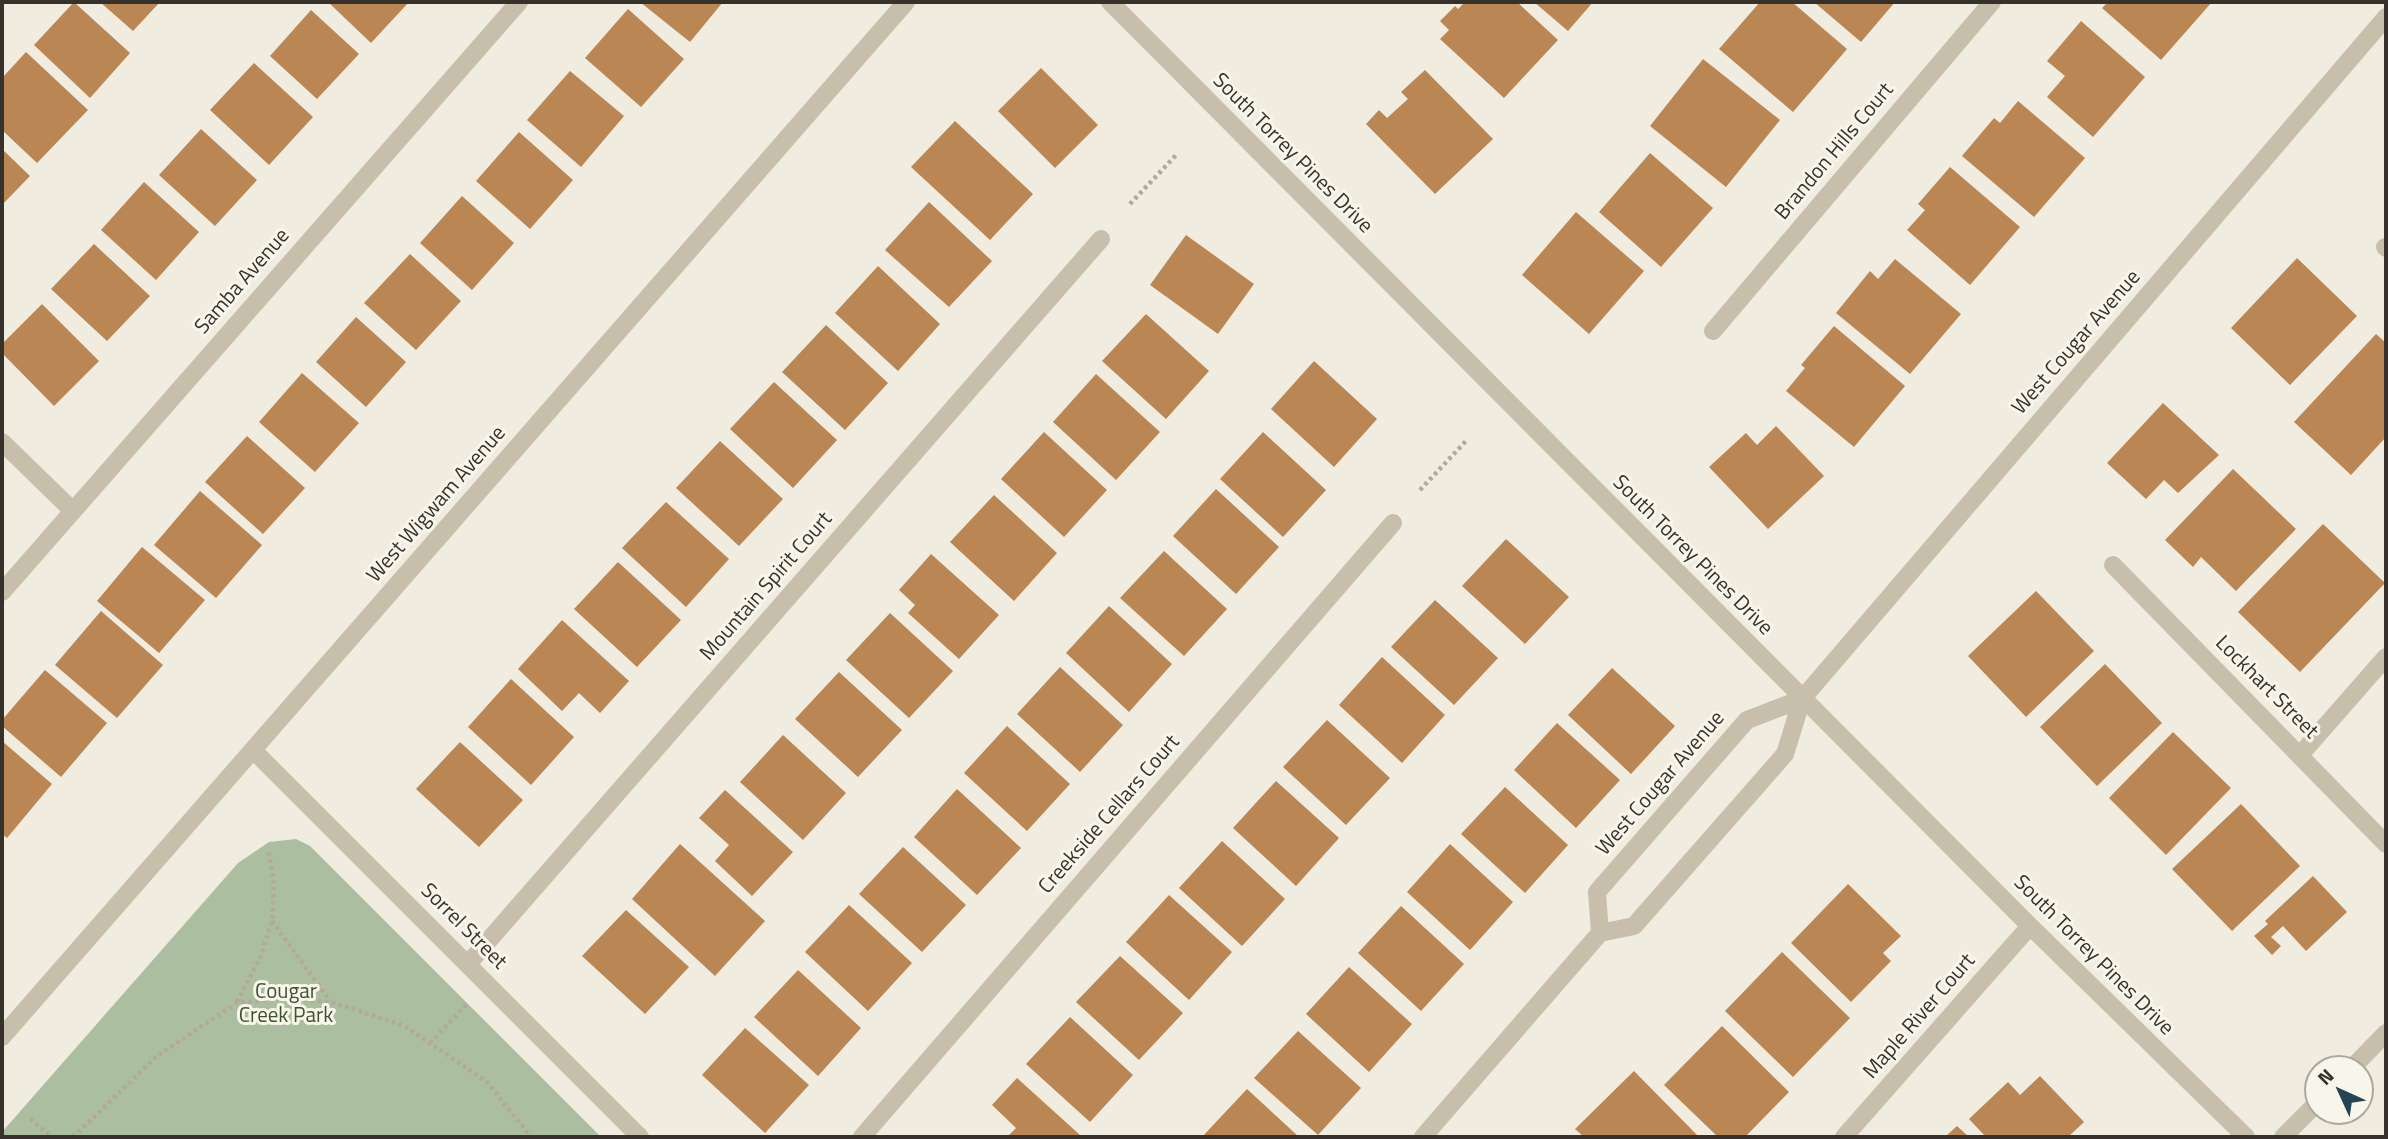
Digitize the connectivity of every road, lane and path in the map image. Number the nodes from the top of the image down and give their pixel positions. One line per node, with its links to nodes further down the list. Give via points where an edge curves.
1 (519, 2): 13 (street, Samba Avenue)
2 (906, 2): 19 (street, West Wigwam Avenue)
3 (1110, 2): 18 (street, South Torrey Pines Drive)
4 (1992, 2): 9 (street, Brandon Hills Court)
5 (2386, 17): 18 (street, West Cougar Avenue)
6 (1178, 153): 7 (path)
7 (1130, 204)
8 (1101, 239): 26 (street, Mountain Spirit Court)
9 (1713, 331)
10 (1466, 441): 12 (path)
11 (2, 442): 13 (street)
12 (1420, 490)
13 (73, 511): 16 (street, Samba Avenue)
14 (1393, 523): 40 (street, Creekside Cellars Court)
15 (2113, 565): 20 (street, Lockhart Street)
16 (2, 592)
17 (2386, 657): 20 (street)
18 (1802, 699): 24 (street, South Torrey Pines Drive); 25 (street, West Cougar Avenue, via 1785,754 1634,926); 25 (street, West Cougar Avenue, via 1747,720 1597,892)
19 (253, 750): 26 (street, Sorrel Street); 31 (street, West Wigwam Avenue)
20 (2300, 755): 21 (street, Lockhart Street)
21 (2386, 844)
22 (269, 852): 23 (path, via 274,886)
23 (272, 921): 28 (path); 29 (path)
24 (2030, 926): 42 (street, Maple River Court); 43 (street, South Torrey Pines Drive)
25 (1600, 933): 41 (street)
26 (468, 964): 27 (street, Sorrel Street)
27 (486, 983): 32 (path); 39 (street, Sorrel Street)
28 (331, 1002): 29 (path, via 285,998); 32 (path, via 405,1026)
29 (237, 1003): 37 (path, via 157,1056)
30 (2386, 1033): 33 (street)
31 (2, 1037)
32 (430, 1042): 38 (path, via 488,1082)
33 (2365, 1055)
34 (2304, 1116): 44 (street)
35 (30, 1119): 36 (path)
36 (52, 1137)
37 (73, 1137)
38 (531, 1137)
39 (640, 1137)
40 (862, 1137)
41 (1423, 1137)
42 (1844, 1137)
43 (2246, 1137)
44 (2283, 1137)

